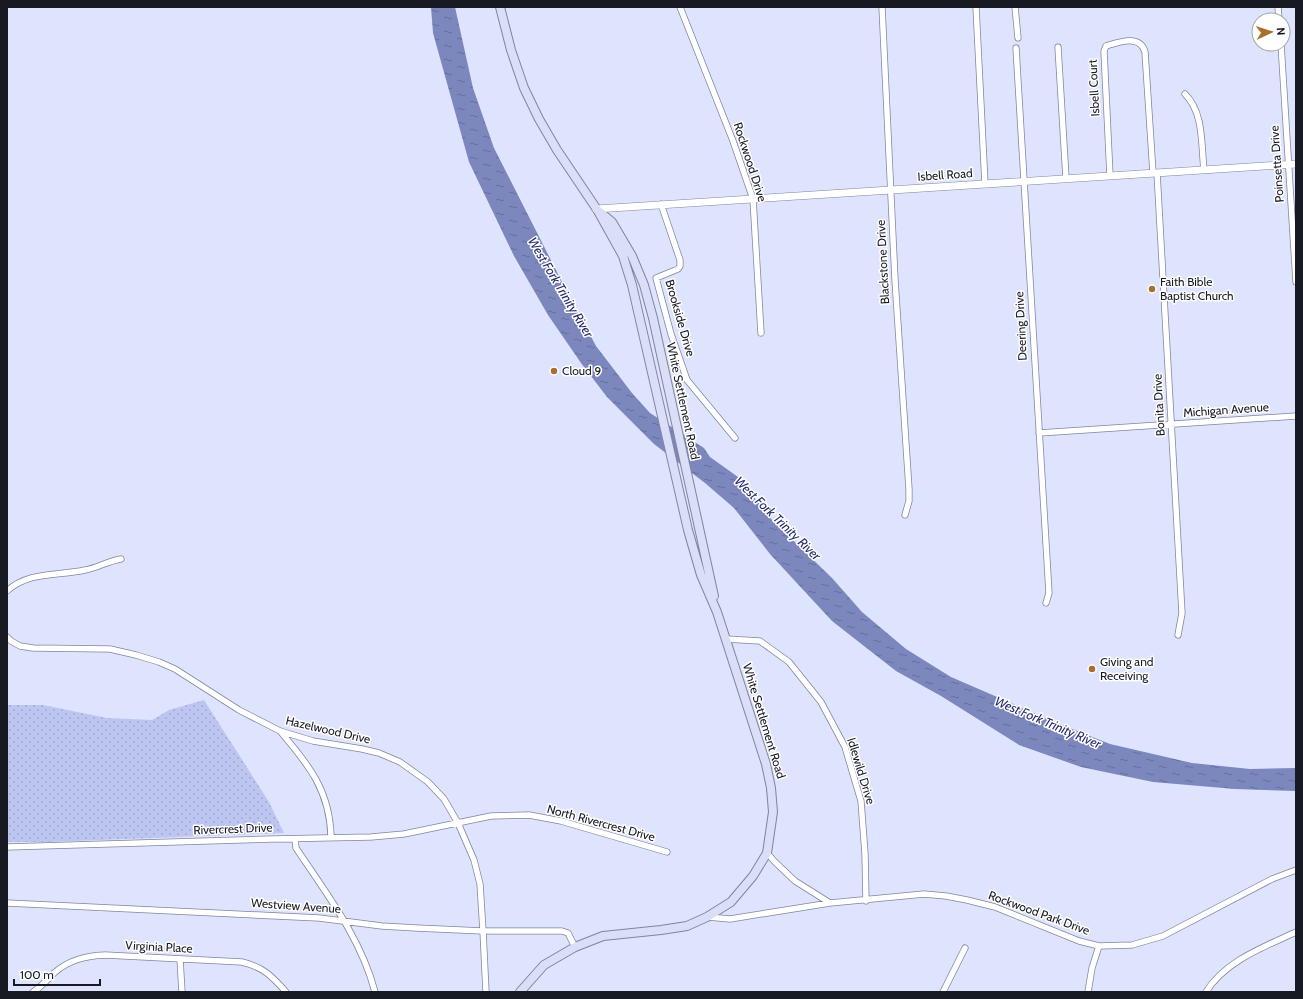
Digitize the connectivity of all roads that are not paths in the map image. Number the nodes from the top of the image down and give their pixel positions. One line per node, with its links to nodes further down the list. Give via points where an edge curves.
1 (500, 7): 21 (main road, White Settlement Road, via 511,50 527,95 557,150)
2 (680, 7): 19 (street, Rockwood Drive)
3 (882, 7): 18 (street, Blackstone Drive)
4 (976, 7): 17 (street)
5 (1015, 7): 6 (street)
6 (1018, 38)
7 (1058, 47): 15 (street)
8 (1016, 48): 16 (street, Deering Drive)
9 (1282, 52): 11 (street, Poinsetta Drive)
10 (1185, 94): 12 (street, via 1193,104 1199,119)
11 (1292, 164): 12 (street, Isbell Road); 22 (street, Poinsetta Drive)
12 (1204, 170): 13 (street, Isbell Road)
13 (1155, 173): 14 (street, Isbell Road); 14 (street, Isbell Court, via 1145,52 1139,42 1129,41 1106,46 1104,51); 25 (street, Bonita Drive)
14 (1110, 176): 15 (street, Isbell Road)
15 (1066, 178): 16 (street, Isbell Road)
16 (1024, 181): 17 (street, Isbell Road); 26 (street, Deering Drive)
17 (985, 184): 18 (street, Isbell Road)
18 (891, 190): 19 (street, Isbell Road); 28 (street, Blackstone Drive, via 909,489)
19 (753, 199): 20 (street, Isbell Road); 23 (street, Rockwood Drive)
20 (661, 204): 21 (street, Isbell Road); 27 (street, Brookside Drive, via 680,260 678,269 656,278 672,334 687,380)
21 (596, 209): 32 (main road, White Settlement Road, via 622,256 632,285 688,530 701,575); 32 (main road, White Settlement Road, via 612,222 632,256 644,285)
22 (1296, 282)
23 (761, 333)
24 (1296, 416): 25 (street, Michigan Avenue)
25 (1171, 424): 26 (street, Michigan Avenue); 33 (street, Bonita Drive, via 1182,613)
26 (1039, 433): 31 (street, Deering Drive, via 1049,593)
27 (735, 438)
28 (905, 515)
29 (121, 559): 30 (street, via 85,570 33,576)
30 (7, 591)
31 (1046, 602)
32 (717, 612): 35 (main road, White Settlement Road)
33 (1178, 635)
34 (9, 639): 36 (street, Hazelwood Drive, via 20,646 33,648 110,649 159,662 175,669 239,710)
35 (726, 639): 42 (main road, White Settlement Road, via 766,764 771,788 773,812); 44 (street, Idlewild Drive, via 760,641 789,662 821,702 844,747 861,801)
36 (280, 731): 37 (street, Hazelwood Drive, via 368,750 400,762 428,782 444,799); 38 (street, via 317,781 326,800 331,822)
37 (458, 822): 38 (street, Rivercrest Drive, via 404,834); 41 (street, North Rivercrest Drive, via 491,816 529,815 561,821); 49 (street, Hazelwood Drive, via 474,860 480,884)
38 (331, 837): 39 (street, Rivercrest Drive)
39 (295, 839): 40 (street, Rivercrest Drive); 48 (street, via 296,848)
40 (7, 847)
41 (667, 852)
42 (767, 853): 46 (street, via 795,881); 47 (main road, White Settlement Road, via 753,876 731,902)
43 (1296, 870): 51 (street, Rockwood Park Drive, via 1272,879 1163,936 1132,945)
44 (866, 900): 46 (street, Rockwood Park Drive); 51 (street, Rockwood Park Drive, via 924,894 967,900 995,907 1079,941)
45 (7, 903): 48 (street, Westview Avenue)
46 (830, 903): 47 (street, Rockwood Park Drive, via 730,919)
47 (708, 917): 52 (main road, White Settlement Road, via 687,926 603,936)
48 (344, 920): 49 (street, Westview Avenue, via 382,926); 59 (street, via 362,952)
49 (484, 931): 52 (street, Westview Avenue, via 562,931 568,933); 60 (street, Hazelwood Drive)
50 (1296, 932): 64 (street, via 1257,950 1228,969 1217,977)
51 (1099, 946): 63 (street)
52 (574, 947): 61 (main road, White Settlement Road, via 544,965)
53 (965, 948): 62 (street)
54 (180, 959): 55 (street, Virginia Place, via 90,956 62,966); 57 (street); 58 (street, Virginia Place, via 242,962 253,965 269,974)
55 (41, 990): 56 (street, Virginia Place)
56 (33, 992)
57 (182, 992)
58 (286, 992)
59 (375, 992)
60 (486, 992)
61 (520, 992)
62 (943, 992)
63 (1088, 992)
64 (1206, 992)

